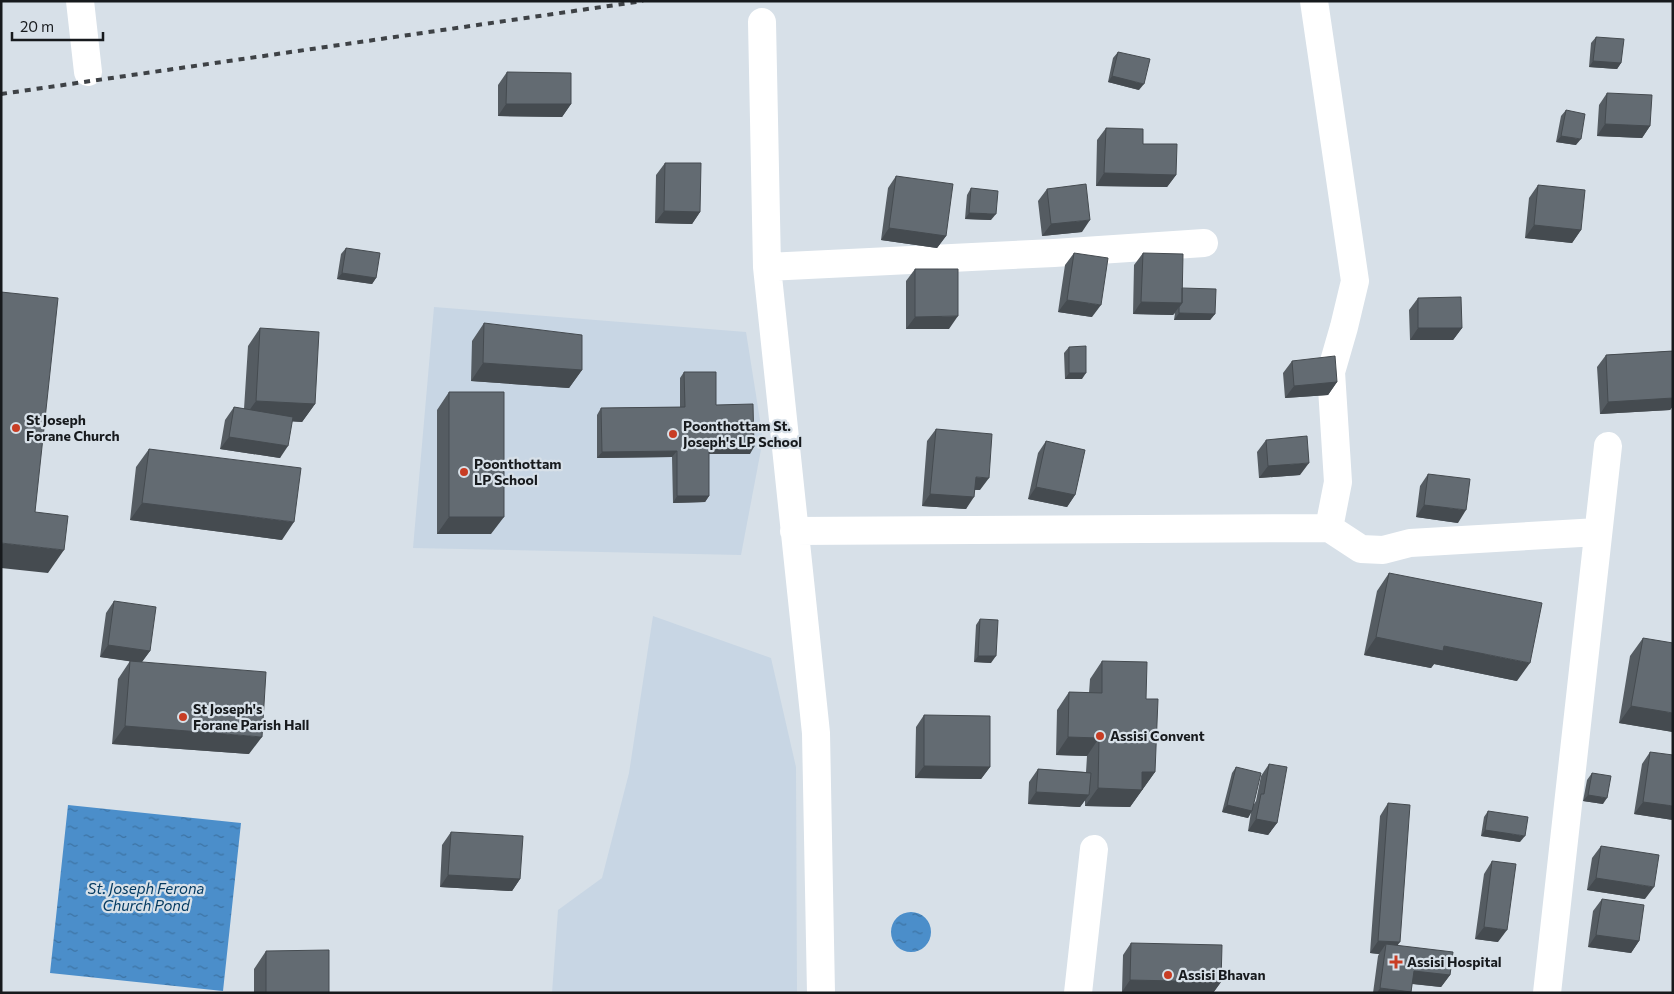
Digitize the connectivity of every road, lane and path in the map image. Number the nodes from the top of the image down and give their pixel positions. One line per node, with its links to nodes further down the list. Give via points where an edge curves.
1 (80, 1): 4 (street)
2 (1314, 1): 8 (street, via 1355,281 1331,372 1338,482)
3 (762, 22): 6 (street)
4 (88, 72)
5 (1204, 243): 6 (street)
6 (767, 268): 9 (street)
7 (1608, 446): 10 (street)
8 (1329, 528): 9 (street); 10 (street, via 1361,549 1383,550 1410,543)
9 (794, 531): 12 (street, via 816,733)
10 (1598, 532): 14 (street)
11 (1094, 848): 13 (street)
12 (821, 993)
13 (1078, 993)
14 (1547, 993)

